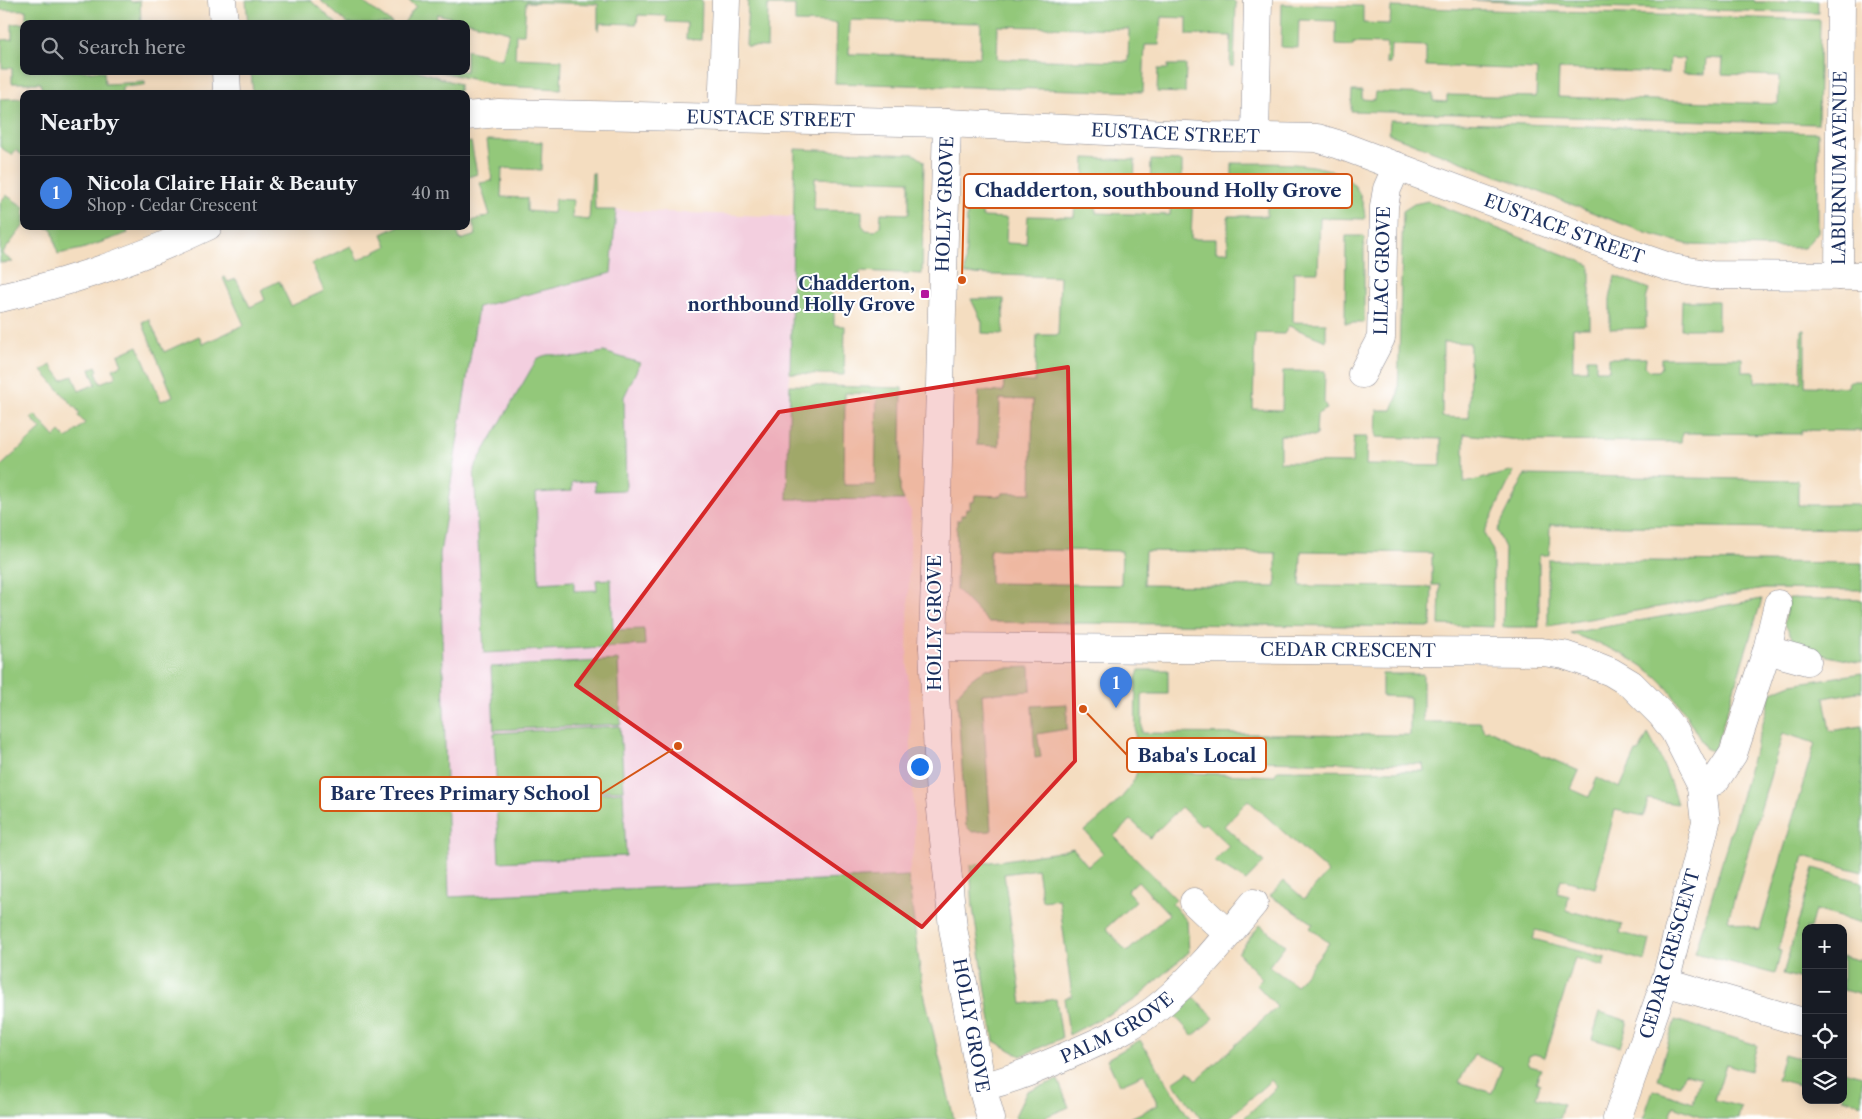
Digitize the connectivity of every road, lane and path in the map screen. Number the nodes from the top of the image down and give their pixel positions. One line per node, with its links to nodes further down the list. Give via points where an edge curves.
1 (222, 0): 5 (street)
2 (726, 0): 9 (street)
3 (1258, 0): 11 (street)
4 (1841, 0): 14 (street, LABURNUM AVENUE)
5 (224, 20)
6 (226, 75): 7 (street)
7 (227, 90)
8 (470, 116): 9 (street, EUSTACE STREET, via 499,113)
9 (722, 118): 10 (street, EUSTACE STREET)
10 (947, 123): 11 (street, EUSTACE STREET); 18 (street, HOLLY GROVE)
11 (1255, 136): 12 (street, EUSTACE STREET, via 1317,138)
12 (1397, 166): 14 (street, EUSTACE STREET, via 1672,268 1711,275); 16 (street, LILAC GROVE, via 1387,189 1384,207 1381,338)
13 (199, 230): 15 (street, via 111,267)
14 (1851, 276)
15 (0, 298)
16 (1362, 374)
17 (1778, 604): 19 (street)
18 (933, 646): 21 (street, CEDAR CRESCENT, via 1499,651 1564,655 1611,672 1647,698 1674,731); 27 (street, HOLLY GROVE, via 940,800 953,928)
19 (1767, 650): 20 (street); 21 (street, via 1733,754 1715,781)
20 (1807, 661)
21 (1702, 786): 25 (street, CEDAR CRESCENT, via 1706,822)
22 (1194, 902): 24 (street)
23 (1254, 903): 24 (street, PALM GROVE)
24 (1228, 934): 27 (street, PALM GROVE, via 1174,994 1134,1023 1020,1077)
25 (1665, 982): 26 (street); 29 (street, CEDAR CRESCENT)
26 (1802, 1022)
27 (982, 1087): 28 (street, HOLLY GROVE)
28 (991, 1119)
29 (1617, 1119)

